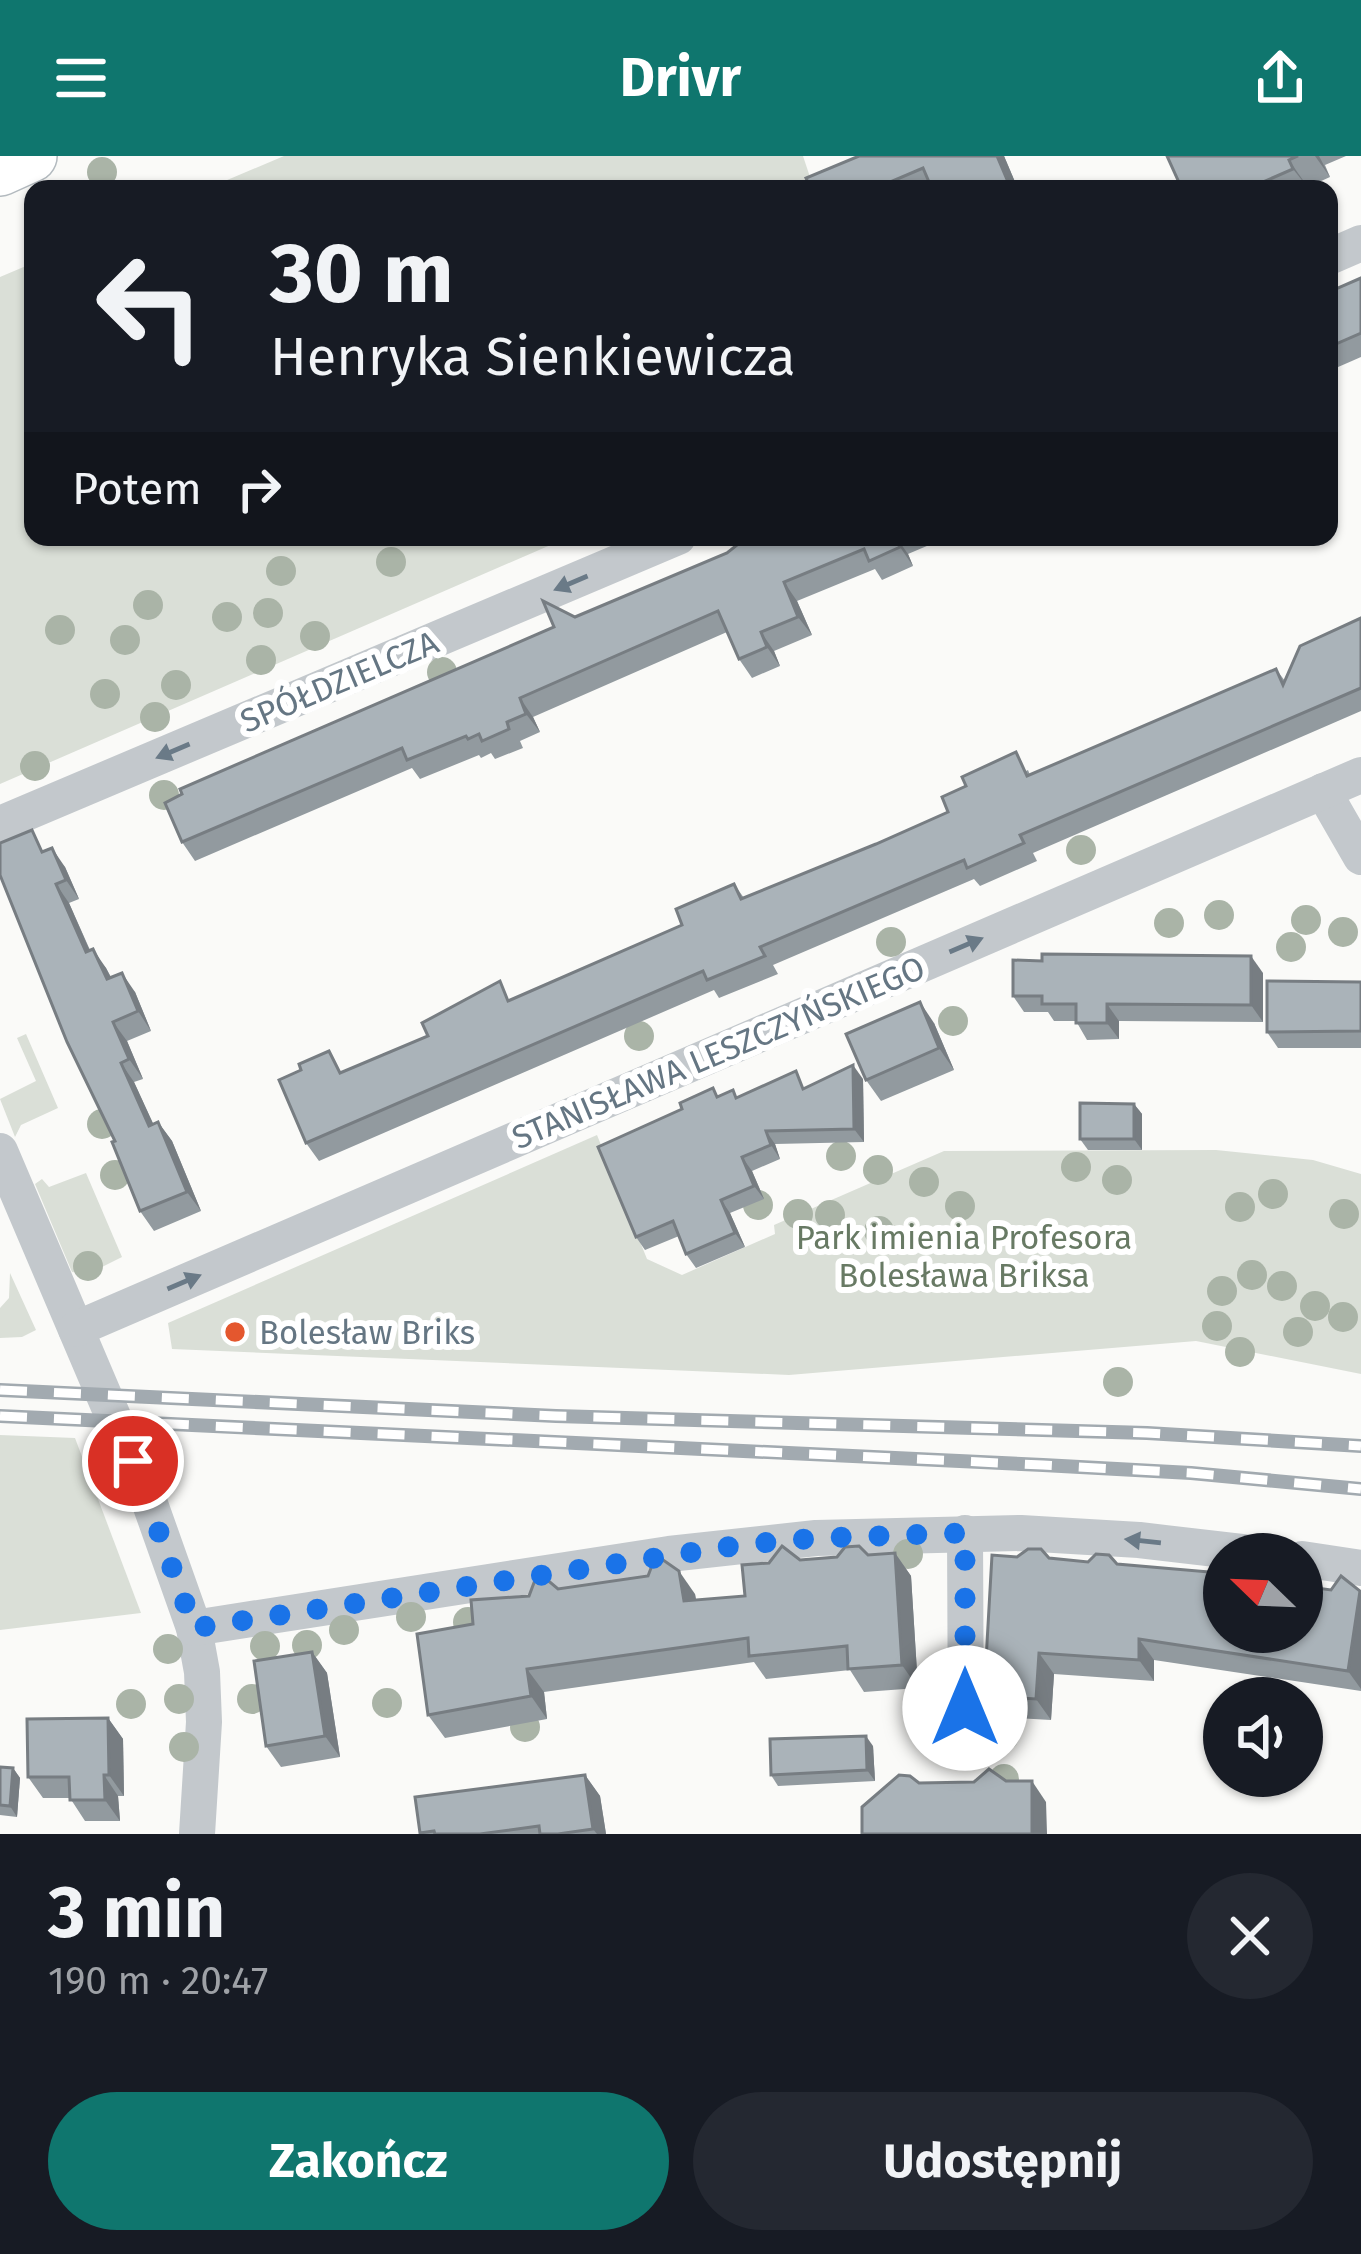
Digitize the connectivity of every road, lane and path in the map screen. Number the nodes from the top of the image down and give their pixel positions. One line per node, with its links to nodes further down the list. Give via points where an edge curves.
1 (31, 156): 2 (main road)
2 (0, 170)
3 (657, 546): 6 (street, SPÓŁDZIELCZA, one-way to 6)
4 (1361, 775): 5 (street, STANISŁAWA LESZCZYŃSKIEGO)
5 (1323, 791): 7 (street); 9 (street, STANISŁAWA LESZCZYŃSKIEGO, one-way to 5)
6 (0, 824)
7 (1361, 857)
8 (0, 1151): 9 (street)
9 (76, 1329): 14 (street)
10 (965, 1533): 11 (street, one-way to 10); 14 (street, via 740,1545); 15 (street)
11 (1203, 1548)
12 (1323, 1562): 13 (street)
13 (1361, 1568)
14 (194, 1628): 16 (street, via 205,1722)
15 (966, 1751)
16 (197, 1834)

